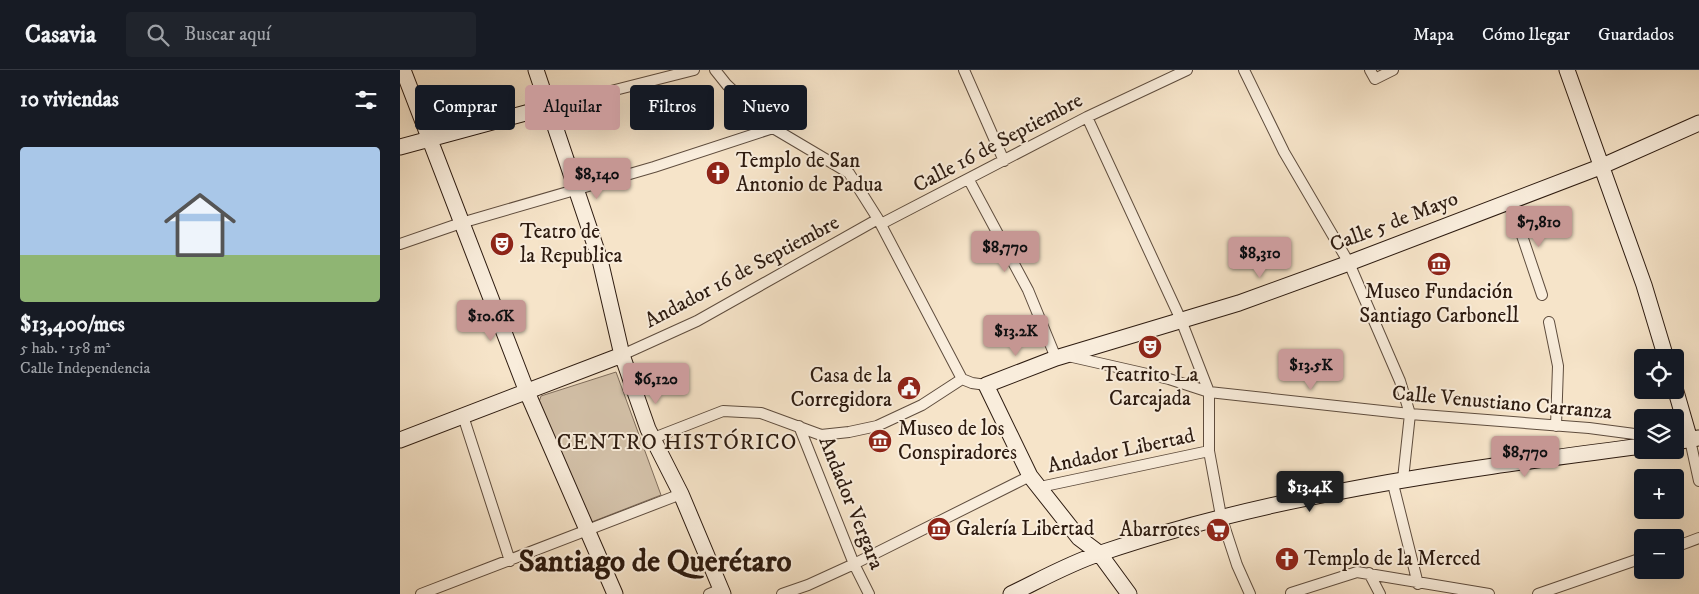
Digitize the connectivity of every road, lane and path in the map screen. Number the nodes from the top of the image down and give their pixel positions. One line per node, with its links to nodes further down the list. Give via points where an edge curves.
1 (403, 70): 20 (street)
2 (536, 70): 11 (street)
3 (694, 70): 13 (street)
4 (715, 70): 12 (street)
5 (964, 70): 22 (street)
6 (1187, 70): 15 (street, Calle 16 de Septiembre)
7 (1244, 70): 30 (street, via 1284,152)
8 (1370, 70): 9 (street, via 1375,79)
9 (1393, 70)
10 (1567, 70): 23 (street)
11 (541, 85)
12 (727, 85)
13 (620, 89)
14 (525, 113): 20 (street)
15 (1088, 117): 22 (street, Calle 16 de Septiembre); 32 (street)
16 (1699, 123): 23 (street, Calle 5 de Mayo)
17 (556, 130): 25 (street)
18 (767, 130): 25 (street)
19 (776, 130): 27 (street, via 849,173)
20 (428, 139): 21 (street); 28 (street)
21 (400, 147)
22 (1004, 161): 24 (street, Calle 16 de Septiembre)
23 (1600, 167): 26 (street, Calle 5 de Mayo); 34 (street, via 1644,285)
24 (969, 180): 27 (street, Calle 16 de Septiembre); 36 (street)
25 (578, 189): 28 (street); 35 (street, via 600,260)
26 (1510, 200): 30 (street, Calle 5 de Mayo); 31 (street)
27 (880, 222): 35 (street, Andador 16 de Septiembre, via 697,322); 37 (street)
28 (461, 223): 29 (street); 39 (street)
29 (400, 244)
30 (1349, 263): 32 (street, Calle 5 de Mayo, via 1239,303); 42 (street, via 1400,381)
31 (1542, 294)
32 (1180, 320): 36 (street, Calle 5 de Mayo); 40 (street)
33 (1548, 322): 45 (street, via 1558,366)
34 (1663, 349)
35 (622, 355): 39 (street); 49 (street)
36 (1061, 357): 38 (street, Calle 5 de Mayo); 40 (street, Calle Venustiano Carranza, via 1168,378)
37 (962, 379): 38 (street); 47 (street, via 922,405 877,426)
38 (986, 385): 55 (street)
39 (527, 392): 43 (street); 59 (street)
40 (1209, 392): 42 (street, Calle Venustiano Carranza); 53 (street)
41 (1677, 399): 51 (street)
42 (1410, 414): 45 (street, Calle Venustiano Carranza); 54 (street)
43 (463, 416): 50 (street); 63 (street)
44 (799, 426): 47 (street); 48 (street, Andador Vergara); 49 (street, via 760,413 723,411)
45 (1556, 426): 46 (street, Calle Venustiano Carranza)
46 (1634, 433)
47 (821, 435): 48 (street)
48 (804, 438): 65 (street, Andador Vergara)
49 (652, 439): 57 (street)
50 (400, 440)
51 (1685, 440): 56 (street)
52 (1634, 447): 54 (street)
53 (1209, 451): 55 (street, Andador Libertad); 58 (street)
54 (1398, 480): 58 (street); 67 (street)
55 (1035, 481): 62 (street, via 1079,538); 65 (street, Andador Libertad)
56 (1699, 481)
57 (681, 494): 59 (street); 68 (street)
58 (1221, 516): 62 (street); 76 (street, via 1236,565)
59 (587, 531): 63 (street); 71 (street)
60 (1699, 538): 61 (street)
61 (1684, 543)
62 (1099, 554): 74 (street); 75 (street)
63 (510, 561): 70 (street)
64 (1634, 561): 69 (street)
65 (854, 564): 72 (street, Andador Libertad); 73 (street, Andador Vergara)
66 (1370, 573): 67 (street); 77 (street, via 1357,572); 78 (street)
67 (1418, 584): 79 (street)
68 (717, 592)
69 (1556, 592): 80 (street)
70 (422, 594)
71 (615, 594)
72 (782, 594)
73 (869, 594)
74 (1011, 594)
75 (1129, 594)
76 (1250, 594)
77 (1289, 594)
78 (1380, 594)
79 (1489, 594)
80 (1538, 594)

